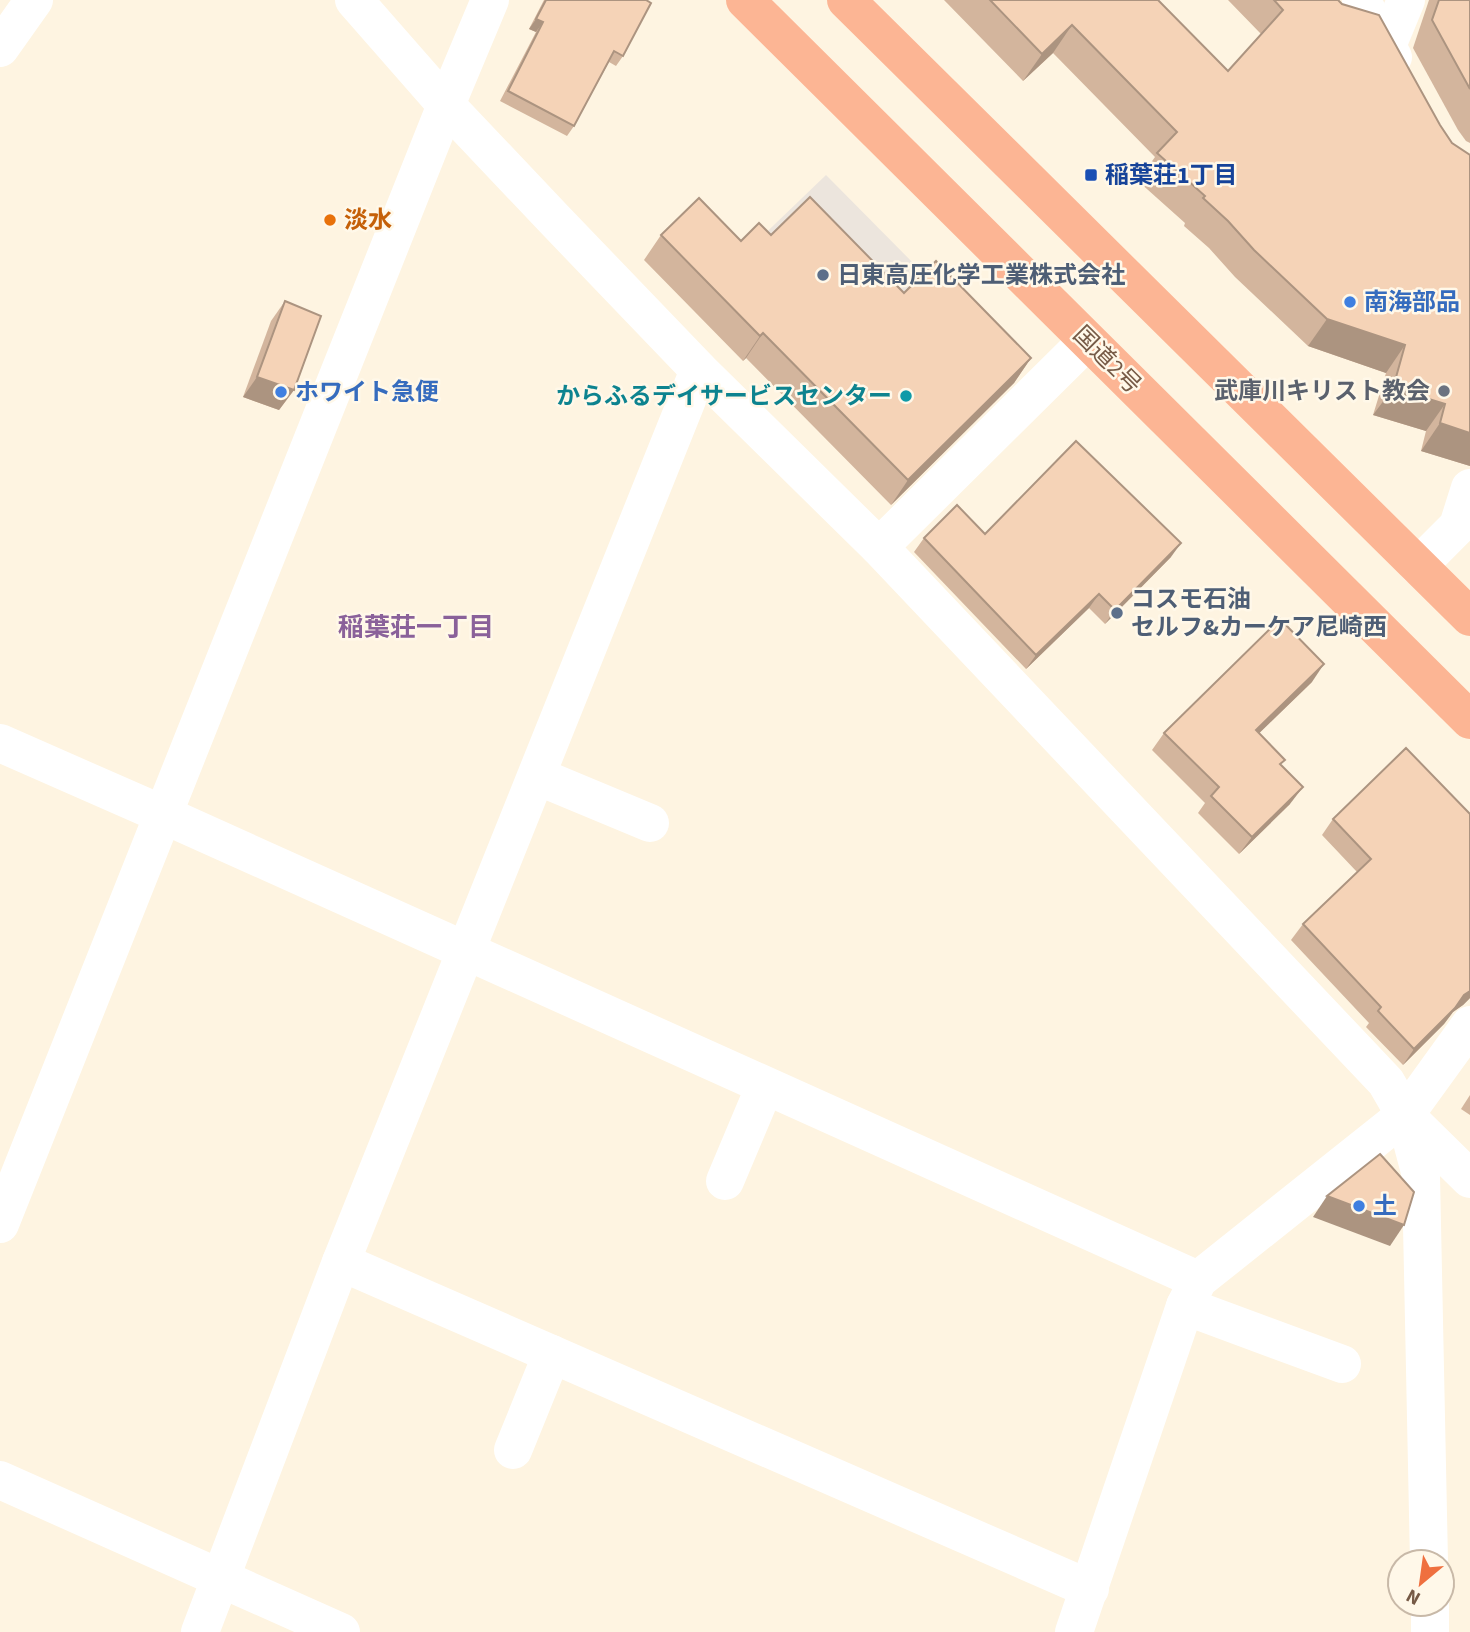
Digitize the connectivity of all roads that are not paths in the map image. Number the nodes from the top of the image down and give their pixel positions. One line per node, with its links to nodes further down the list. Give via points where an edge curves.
1 (34, 0): 9 (street)
2 (354, 0): 11 (street)
3 (491, 0): 11 (street)
4 (745, 0): 12 (highway, 国道2号)
5 (846, 0): 16 (highway)
6 (1361, 0): 8 (street)
7 (1406, 0): 8 (street)
8 (1387, 46): 10 (street)
9 (0, 48)
10 (1413, 92)
11 (446, 105): 13 (street); 21 (street)
12 (1087, 341): 15 (street); 18 (highway, 国道2号)
13 (699, 370): 15 (street); 20 (street)
14 (1470, 488): 16 (street, via 1458,526)
15 (879, 547): 26 (street, via 1386,1082)
16 (1418, 566): 17 (highway)
17 (1470, 617)
18 (1470, 720)
19 (0, 743): 21 (street)
20 (537, 776): 22 (street); 23 (street)
21 (164, 815): 23 (street); 29 (street)
22 (650, 823)
23 (467, 953): 25 (street); 30 (street)
24 (1470, 1025): 26 (street)
25 (765, 1086): 28 (street); 31 (street)
26 (1405, 1115): 27 (street); 31 (street); 36 (street, via 1421,1176)
27 (1470, 1179)
28 (725, 1181)
29 (0, 1224)
30 (341, 1262): 32 (street); 37 (street)
31 (1191, 1293): 33 (street); 38 (street)
32 (552, 1354): 34 (street); 38 (street)
33 (1342, 1364)
34 (513, 1450)
35 (0, 1480): 37 (street)
36 (1429, 1548)
37 (221, 1578): 39 (street); 40 (street)
38 (1090, 1589): 41 (street)
39 (200, 1632)
40 (341, 1632)
41 (1074, 1632)

